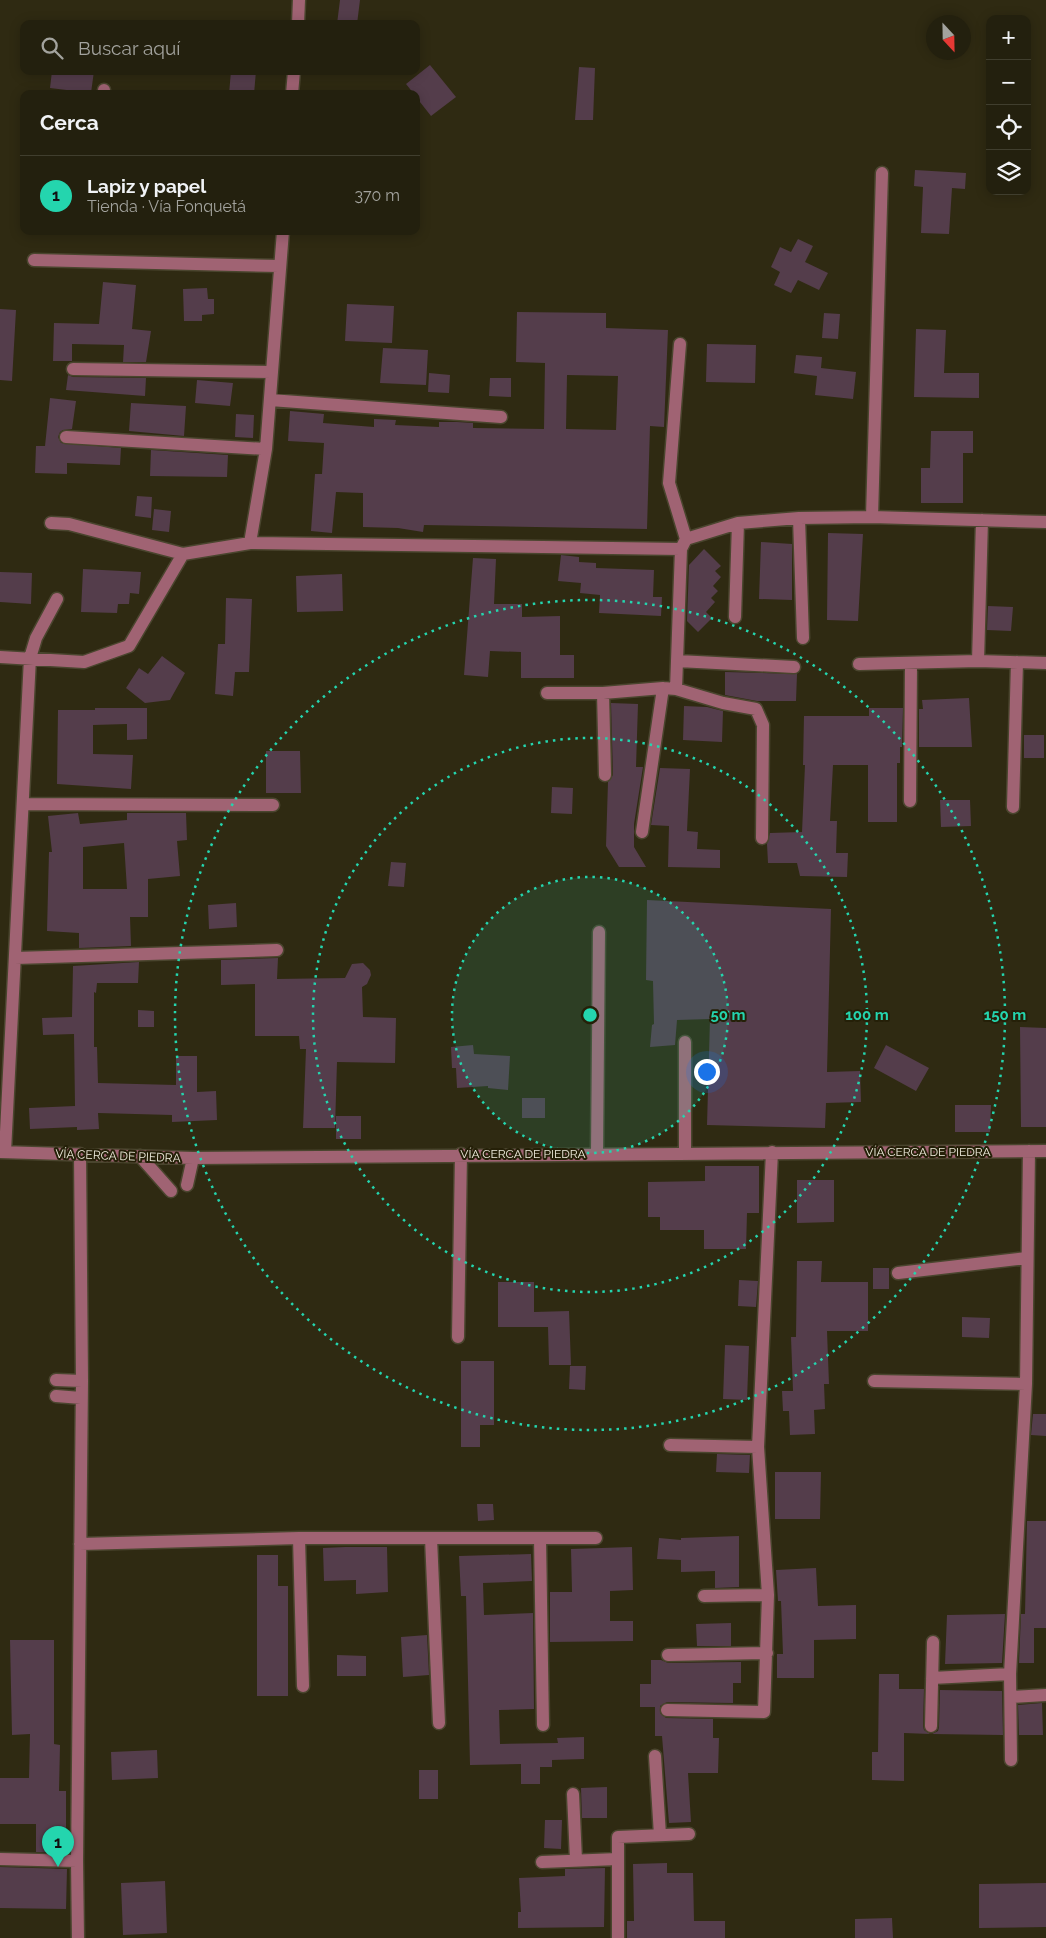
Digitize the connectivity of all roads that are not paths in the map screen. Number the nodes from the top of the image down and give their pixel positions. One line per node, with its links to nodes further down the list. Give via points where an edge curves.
1 (299, 0): 2 (street)
2 (298, 20)
3 (294, 75): 4 (street)
4 (292, 90)
5 (882, 173): 16 (street)
6 (283, 235): 8 (street)
7 (34, 260): 8 (street)
8 (279, 266): 11 (street)
9 (680, 344): 23 (street, via 669,482)
10 (73, 369): 11 (street)
11 (271, 372): 12 (street)
12 (270, 400): 13 (street); 15 (street)
13 (501, 417)
14 (66, 437): 15 (street)
15 (266, 450): 22 (street)
16 (872, 517): 17 (street); 18 (street)
17 (799, 518): 20 (street); 27 (street)
18 (982, 520): 19 (street); 31 (street)
19 (1046, 522)
20 (738, 523): 23 (street); 26 (street)
21 (51, 524): 24 (street, via 69,524)
22 (250, 543): 23 (street); 24 (street)
23 (684, 544): 30 (street)
24 (183, 554): 29 (street, via 128,646 84,662)
25 (57, 599): 29 (street, via 36,638)
26 (735, 617)
27 (803, 638)
28 (0, 657): 29 (street)
29 (30, 658): 43 (street)
30 (678, 661): 36 (street); 38 (street)
31 (978, 661): 32 (street); 33 (street)
32 (1016, 662): 34 (street); 45 (street)
33 (910, 663): 35 (street); 42 (street)
34 (1046, 663)
35 (859, 664)
36 (794, 667)
37 (663, 688): 38 (street); 40 (street); 46 (street)
38 (676, 689): 47 (street, via 756,709 762,725)
39 (547, 693): 40 (street)
40 (602, 693): 41 (street)
41 (605, 775)
42 (910, 801)
43 (23, 804): 44 (street); 50 (street)
44 (273, 805)
45 (1013, 807)
46 (642, 832)
47 (762, 838)
48 (599, 932): 56 (street)
49 (277, 950): 50 (street)
50 (15, 958): 54 (street)
51 (685, 1042): 57 (street)
52 (1029, 1151): 53 (street, VÍA CERCA DE PIEDRA); 55 (street, VÍA CERCA DE PIEDRA); 64 (street)
53 (1046, 1151)
54 (2, 1152): 58 (street, VÍA CERCA DE PIEDRA)
55 (772, 1152): 57 (street, VÍA CERCA DE PIEDRA); 74 (street)
56 (597, 1153): 57 (street, VÍA CERCA DE PIEDRA); 59 (street, VÍA CERCA DE PIEDRA)
57 (685, 1153)
58 (80, 1154): 60 (street, VÍA CERCA DE PIEDRA); 68 (street)
59 (461, 1154): 61 (street, VÍA CERCA DE PIEDRA); 66 (street)
60 (140, 1156): 61 (street, VÍA CERCA DE PIEDRA); 63 (street)
61 (193, 1158): 62 (street)
62 (187, 1184)
63 (172, 1191)
64 (1026, 1258): 65 (street); 70 (street)
65 (898, 1273)
66 (458, 1337)
67 (56, 1380): 68 (street)
68 (82, 1381): 72 (street)
69 (874, 1381): 70 (street)
70 (1026, 1384): 85 (street)
71 (56, 1396): 72 (street)
72 (81, 1398): 79 (street)
73 (670, 1445): 74 (street)
74 (758, 1446): 80 (street)
75 (299, 1538): 76 (street); 79 (street); 87 (street)
76 (430, 1538): 77 (street); 91 (street)
77 (540, 1538): 78 (street); 92 (street)
78 (596, 1538)
79 (80, 1544): 102 (street)
80 (768, 1595): 81 (street); 83 (street)
81 (704, 1596)
82 (933, 1642): 86 (street)
83 (767, 1653): 84 (street); 90 (street, via 764,1712)
84 (668, 1655)
85 (1010, 1674): 86 (street); 89 (street)
86 (932, 1678): 93 (street)
87 (303, 1686)
88 (1046, 1695): 89 (street)
89 (1011, 1697): 95 (street)
90 (667, 1710)
91 (439, 1723)
92 (542, 1725)
93 (931, 1726)
94 (656, 1756): 97 (street)
95 (1011, 1760)
96 (573, 1794): 101 (street)
97 (660, 1834): 98 (street); 100 (street, via 618,1837)
98 (689, 1834)
99 (0, 1859): 102 (street)
100 (618, 1859): 101 (street); 105 (street)
101 (576, 1860): 103 (street)
102 (77, 1861): 104 (street)
103 (542, 1862)
104 (78, 1938)
105 (618, 1938)

